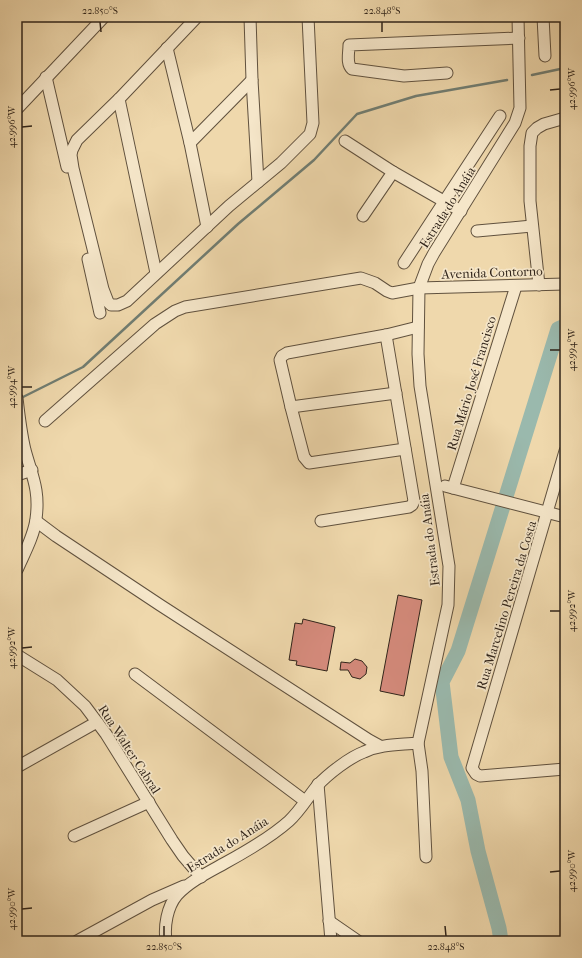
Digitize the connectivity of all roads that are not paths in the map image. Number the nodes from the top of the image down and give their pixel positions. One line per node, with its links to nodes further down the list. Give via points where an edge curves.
1 (104, 17): 11 (street)
2 (197, 17): 8 (street)
3 (250, 17): 12 (street)
4 (308, 17): 20 (street, via 312,130 281,163)
5 (518, 17): 7 (street, Estrada do Anáia)
6 (543, 17): 9 (street)
7 (519, 38): 10 (street, via 349,45 349,62 352,69 404,76); 22 (street, Estrada do Anáia, via 519,115)
8 (167, 48): 13 (street); 18 (street)
9 (545, 56)
10 (447, 73)
11 (46, 78): 14 (street); 33 (street)
12 (252, 80): 18 (street); 20 (street)
13 (119, 99): 28 (street); 28 (street, via 74,145 71,155 73,168 108,302 111,305 118,305 127,301)
14 (17, 109)
15 (500, 116): 21 (street)
16 (565, 118): 24 (street, via 544,124 532,134)
17 (345, 141): 19 (street)
18 (190, 143): 25 (street)
19 (393, 172): 21 (street); 23 (street)
20 (258, 182): 25 (street)
21 (444, 202): 22 (street); 27 (street)
22 (461, 211): 32 (street, Estrada do Anáia, via 428,264)
23 (363, 216)
24 (532, 226): 26 (street); 30 (street)
25 (207, 227): 28 (street)
26 (476, 231)
27 (404, 263)
28 (156, 273)
29 (565, 284): 30 (street, Avenida Contorno)
30 (538, 285): 31 (street, Avenida Contorno)
31 (516, 286): 32 (street, Avenida Contorno); 45 (street, Rua Mário José Francisco)
32 (420, 288): 34 (street, Estrada do Anáia); 39 (street, Avenida Contorno, via 392,293 361,278 185,307 155,324)
33 (100, 313)
34 (418, 327): 35 (street); 44 (street, Estrada do Anáia, via 420,386)
35 (386, 335): 36 (street); 38 (street, via 282,356 280,360)
36 (396, 394): 38 (street); 40 (street)
37 (17, 398): 42 (street, via 25,449)
38 (291, 407): 40 (street, via 304,457 309,463)
39 (45, 421)
40 (405, 449): 49 (street, via 414,501 412,505)
41 (565, 451): 46 (street, Rua Marcelino Pereira da Costa)
42 (32, 470): 43 (street); 48 (street, via 38,502)
43 (17, 475)
44 (437, 485): 45 (street); 54 (street, Estrada do Anáia, via 449,566 448,605)
45 (453, 488): 46 (street)
46 (548, 512): 47 (street); 57 (street, Rua Marcelino Pereira da Costa, via 472,768 480,776)
47 (565, 517)
48 (36, 521): 50 (street); 55 (street, via 160,605)
49 (321, 521)
50 (17, 570)
51 (20, 661): 53 (street, Rua Walter Cabral, via 35,665 57,680 85,706)
52 (135, 674): 59 (street)
53 (97, 722): 56 (street); 60 (street, Rua Walter Cabral)
54 (418, 743): 55 (street, Estrada do Anáia); 62 (street, via 422,771)
55 (380, 746): 58 (street, Estrada do Anáia, via 347,761)
56 (17, 767)
57 (565, 769)
58 (318, 784): 59 (street, Estrada do Anáia); 65 (street)
59 (305, 801): 63 (street, Estrada do Anáia, via 290,820 263,840)
60 (149, 802): 61 (street); 63 (street, Rua Walter Cabral, via 180,850)
61 (74, 836)
62 (426, 857)
63 (202, 877): 64 (street, Estrada do Anáia)
64 (190, 884): 66 (street, via 152,900); 67 (street, Estrada do Anáia, via 176,896 172,904 166,919)
65 (329, 921): 68 (street); 69 (street)
66 (77, 941)
67 (166, 941)
68 (331, 941)
69 (358, 941)

